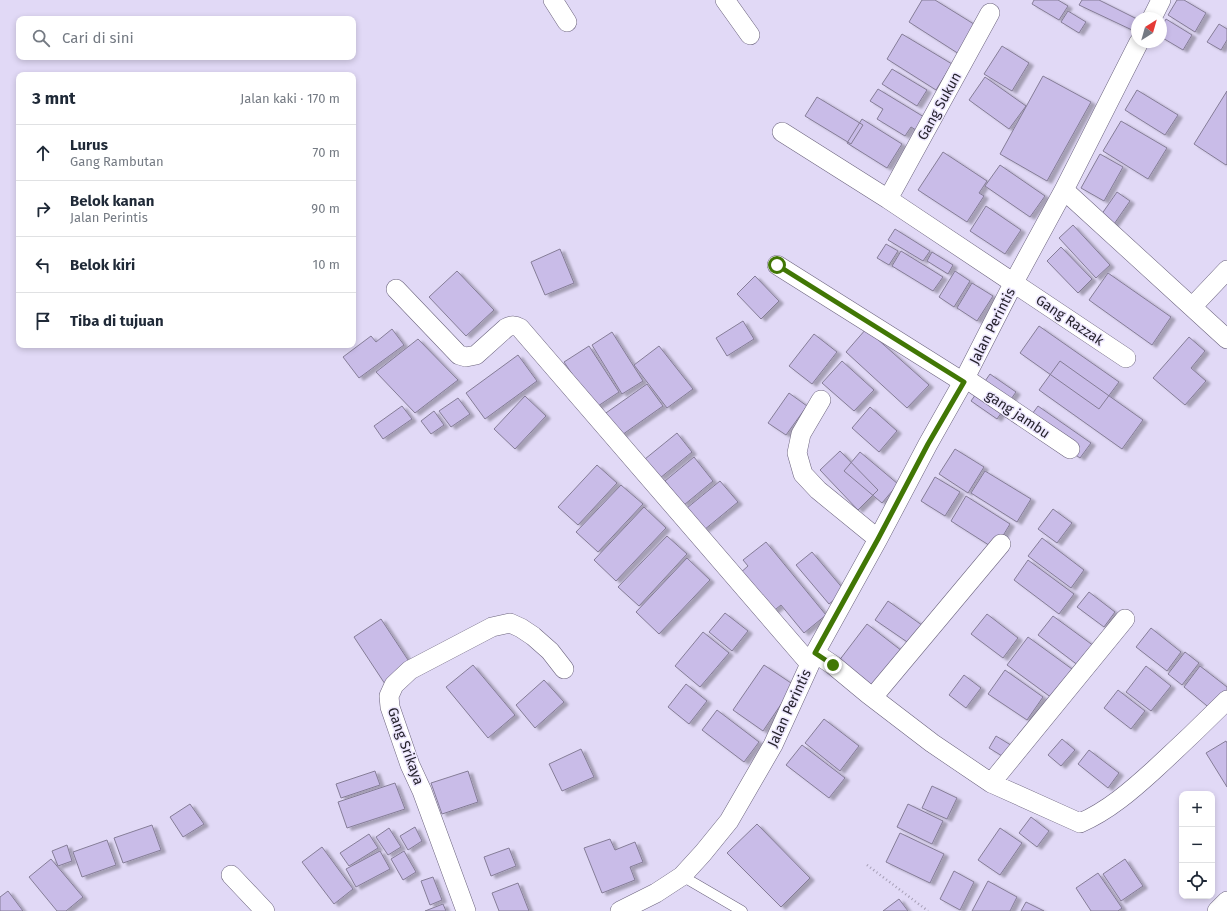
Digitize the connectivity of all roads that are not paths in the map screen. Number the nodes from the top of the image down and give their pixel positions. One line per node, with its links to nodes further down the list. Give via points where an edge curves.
1 (553, 0): 6 (street)
2 (725, 0): 7 (street)
3 (1161, 0): 4 (street)
4 (1155, 12)
5 (990, 13): 11 (street, Gang Sukun)
6 (567, 22)
7 (750, 35)
8 (1136, 48): 10 (street, Jalan Perintis)
9 (782, 132): 11 (street)
10 (1064, 190): 14 (street, Jalan Perintis); 16 (street)
11 (888, 199): 14 (street)
12 (777, 265): 19 (street, gang jambu)
13 (1227, 270): 16 (street)
14 (1014, 282): 18 (street, Gang Razzak); 19 (street, Jalan Perintis)
15 (396, 289): 25 (street, via 459,354 466,357 476,355 510,325 520,328)
16 (1192, 307): 17 (street)
17 (1227, 340)
18 (1126, 358)
19 (964, 380): 21 (street, gang jambu); 22 (street, Jalan Perintis)
20 (822, 400): 22 (street, via 801,434 796,453 803,474 818,490)
21 (1070, 449)
22 (878, 539): 25 (street, Jalan Perintis)
23 (1001, 544): 27 (street)
24 (1125, 619): 29 (street)
25 (813, 658): 27 (street, via 833,665); 31 (street, Jalan Perintis, via 773,745 729,821)
26 (564, 669): 34 (street, Gang Srikaya, via 550,651 533,636 510,623 492,627 410,670 394,685 389,696 390,707 410,765)
27 (873, 697): 29 (street, via 932,743)
28 (1227, 700): 29 (street, via 1137,785 1106,809 1080,823)
29 (991, 783)
30 (231, 875): 33 (street)
31 (682, 876): 35 (street, Jalan Perintis, via 656,893); 36 (lane)
32 (1227, 901): 37 (street)
33 (265, 911)
34 (466, 911)
35 (620, 911)
36 (742, 911)
37 (1217, 911)

